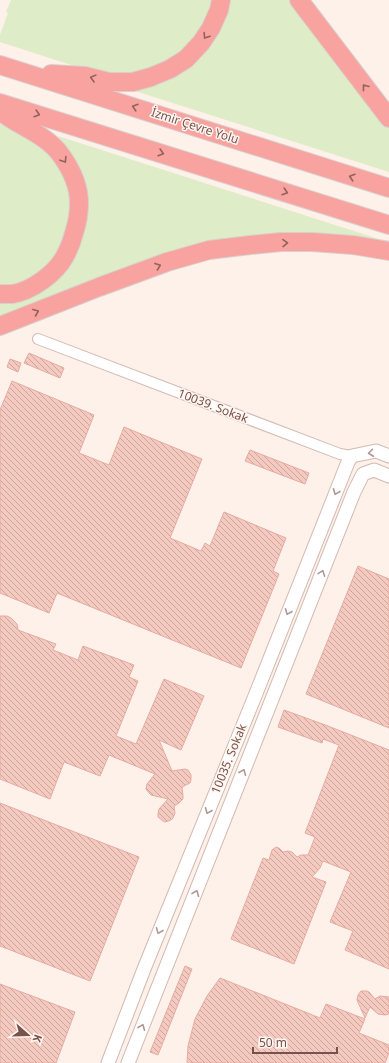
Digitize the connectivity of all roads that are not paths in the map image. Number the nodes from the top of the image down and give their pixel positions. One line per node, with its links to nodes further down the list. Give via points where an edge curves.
1 (221, 0): 4 (highway, one-way to 4, via 219,10 202,43 186,59 152,77 133,82 109,82 85,76)
2 (299, 0): 7 (highway, one-way to 2)
3 (0, 65): 4 (highway, İzmir Çevre Yolu)
4 (23, 73): 8 (highway, İzmir Çevre Yolu, one-way to 4)
5 (0, 103): 9 (highway, one-way to 9)
6 (0, 111): 11 (highway, one-way to 11, via 44,138 61,154 72,173 79,203 77,223 66,256 58,267 32,287 13,294)
7 (389, 118)
8 (389, 188)
9 (389, 225)
10 (389, 251): 12 (highway, one-way to 10, via 167,262 209,250 312,242)
11 (0, 294)
12 (0, 326)
13 (38, 339): 14 (street, 10039. Sokak, via 340,454)
14 (352, 456): 15 (street, 10039. Sokak, one-way to 14, via 376,451); 17 (street, 10035. Sokak, one-way to 17)
15 (389, 456)
16 (389, 476): 18 (street, 10035. Sokak, one-way to 16, via 354,492 363,474 374,470)
17 (108, 1063)
18 (128, 1063)

